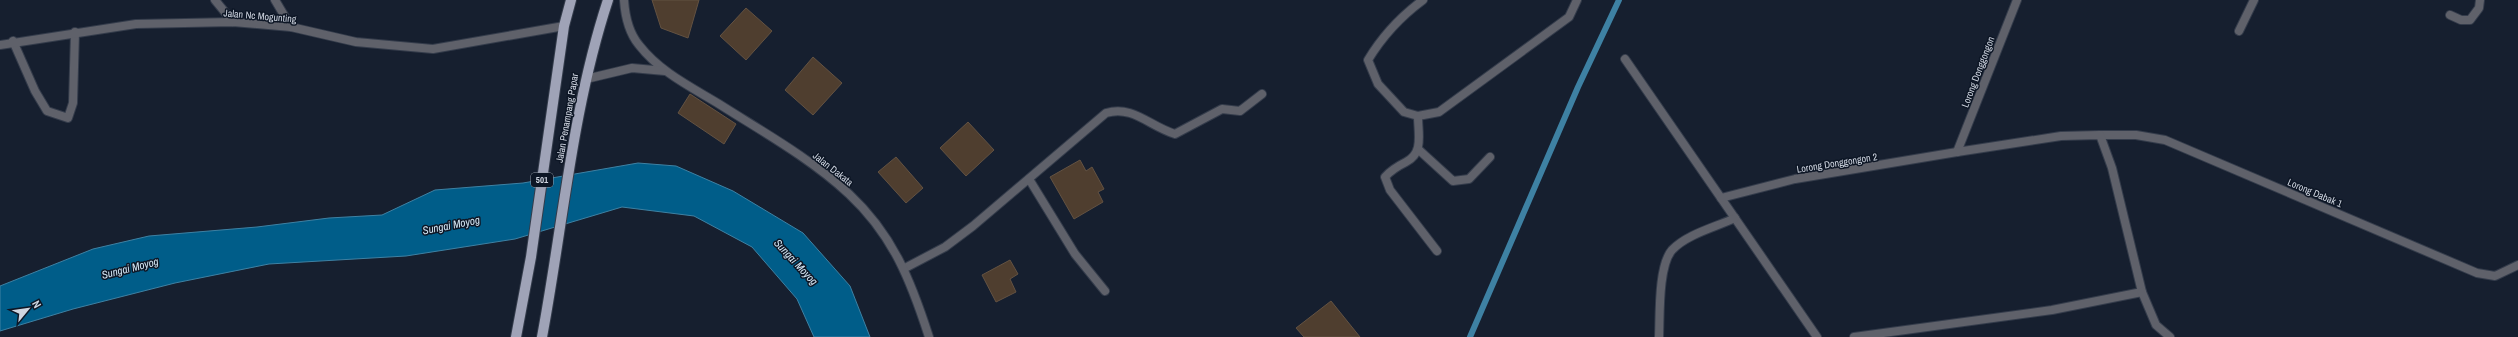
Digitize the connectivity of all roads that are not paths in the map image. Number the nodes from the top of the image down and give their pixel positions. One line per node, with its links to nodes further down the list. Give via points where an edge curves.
1 (215, 0): 12 (street)
2 (275, 0): 14 (street)
3 (571, 0): 13 (main road, Jalan Penampang Papar / 501)
4 (608, 0): 21 (main road, Jalan Penampang Papar / 501, via 594,42)
5 (624, 0): 20 (street, Jalan Dakata, via 625,16 638,44)
6 (1423, 0): 23 (street, via 1404,14 1380,39 1368,60 1378,84 1404,112)
7 (1577, 0): 23 (street, via 1569,17 1439,112)
8 (2017, 0): 26 (street, Lorong Donggongon)
9 (2254, 0): 15 (street)
10 (2480, 0): 11 (street, via 2479,8 2470,20)
11 (2450, 15)
12 (233, 22): 14 (street, Jalan Nc Mogunting); 16 (street, Jalan Nc Mogunting, via 136,24)
13 (564, 26): 14 (street, Jalan Nc Mogunting, via 433,49 356,42); 36 (main road, Jalan Penampang Papar / 501, via 532,258)
14 (291, 27)
15 (2239, 31)
16 (75, 32): 17 (street, Jalan Nc Mogunting); 17 (street, via 73,103 68,118 47,111 35,91)
17 (13, 41): 18 (street, Jalan Nc Mogunting)
18 (0, 45)
19 (1625, 59): 29 (street)
20 (665, 72): 21 (street, Jalan Dakata, via 632,68); 33 (street, Jalan Dakata, via 792,149 849,194 878,225)
21 (586, 79): 37 (main road, Jalan Penampang Papar / 501)
22 (1262, 94): 28 (street, via 1240,111 1222,109 1175,134 1164,131 1126,110 1106,113)
23 (1418, 116): 25 (street)
24 (2100, 135): 26 (street, Lorong Dabak 1, via 2061,136); 32 (street, Lorong Dabak 1, via 2136,135 2165,140 2477,272 2495,276); 35 (street, via 2112,168)
25 (1419, 150): 27 (street, via 1453,181 1469,180); 31 (street, via 1413,158 1385,176 1390,190)
26 (1957, 152): 29 (street, Lorong Donggongon 2, via 1795,179)
27 (1490, 157)
28 (1029, 179): 33 (street, via 945,247); 34 (street, via 1075,254)
29 (1721, 198): 30 (street)
30 (1735, 218): 39 (street, via 1686,240 1672,250 1665,262); 40 (street)
31 (1437, 251)
32 (2518, 265)
33 (905, 268): 38 (street, Jalan Dakata)
34 (1105, 290)
35 (2142, 292): 41 (street, via 2052,310); 42 (street, via 2156,324)
36 (516, 337)
37 (542, 337)
38 (929, 337)
39 (1659, 337)
40 (1817, 337)
41 (1854, 337)
42 (2170, 337)

